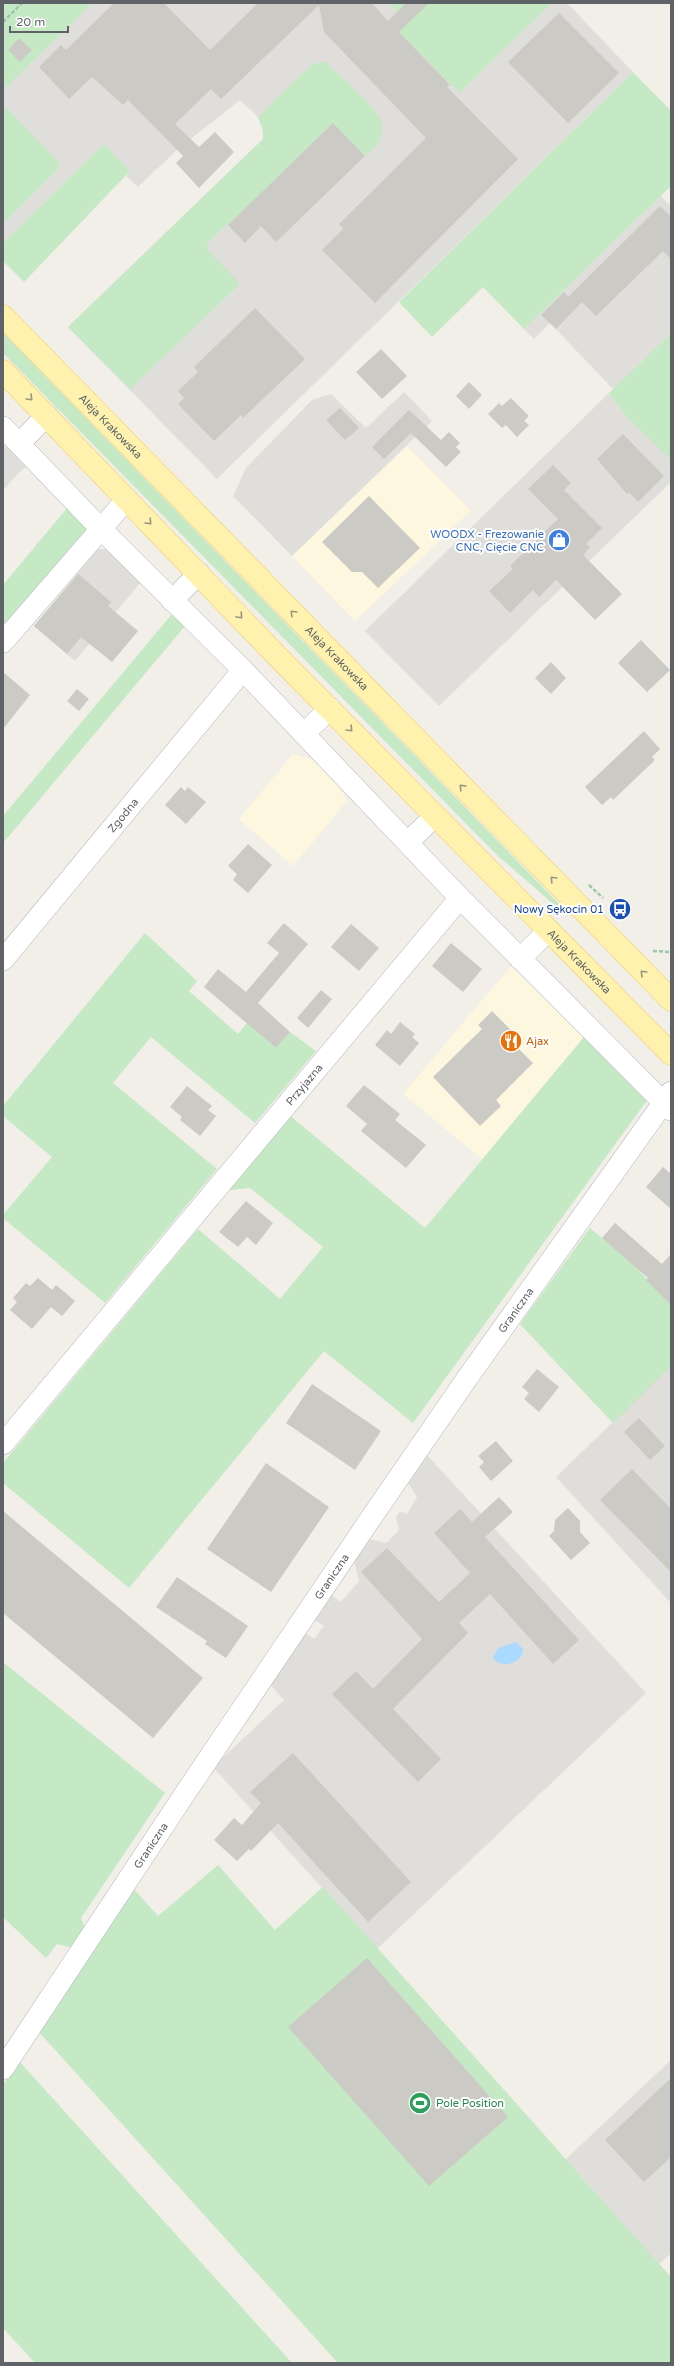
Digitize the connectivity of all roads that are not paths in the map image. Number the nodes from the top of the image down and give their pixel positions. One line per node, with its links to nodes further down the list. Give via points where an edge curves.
1 (3, 316): 20 (main road, Aleja Krakowska, one-way to 1)
2 (3, 370): 3 (main road, Aleja Krakowska, one-way to 3)
3 (47, 416): 5 (street); 6 (main road, Aleja Krakowska)
4 (3, 427): 5 (street)
5 (19, 444): 7 (street)
6 (127, 499): 7 (street); 8 (main road, Aleja Krakowska, one-way to 8)
7 (100, 528): 9 (street); 10 (street)
8 (199, 573): 9 (street); 12 (main road, Aleja Krakowska, one-way to 12)
9 (172, 601): 11 (street)
10 (3, 642)
11 (243, 670): 13 (street); 19 (street, Zgodna)
12 (330, 708): 13 (street); 14 (main road, Aleja Krakowska, one-way to 14)
13 (304, 734): 15 (street)
14 (435, 816): 15 (street); 17 (main road, Aleja Krakowska)
15 (408, 842): 16 (street)
16 (460, 898): 18 (street); 23 (street, Przyjazna)
17 (548, 930): 18 (street); 21 (main road, Aleja Krakowska)
18 (520, 959): 22 (street)
19 (3, 960)
20 (671, 1000)
21 (671, 1054)
22 (669, 1102): 24 (street, Graniczna, via 436,1423 186,1792)
23 (3, 1444)
24 (3, 2069)

